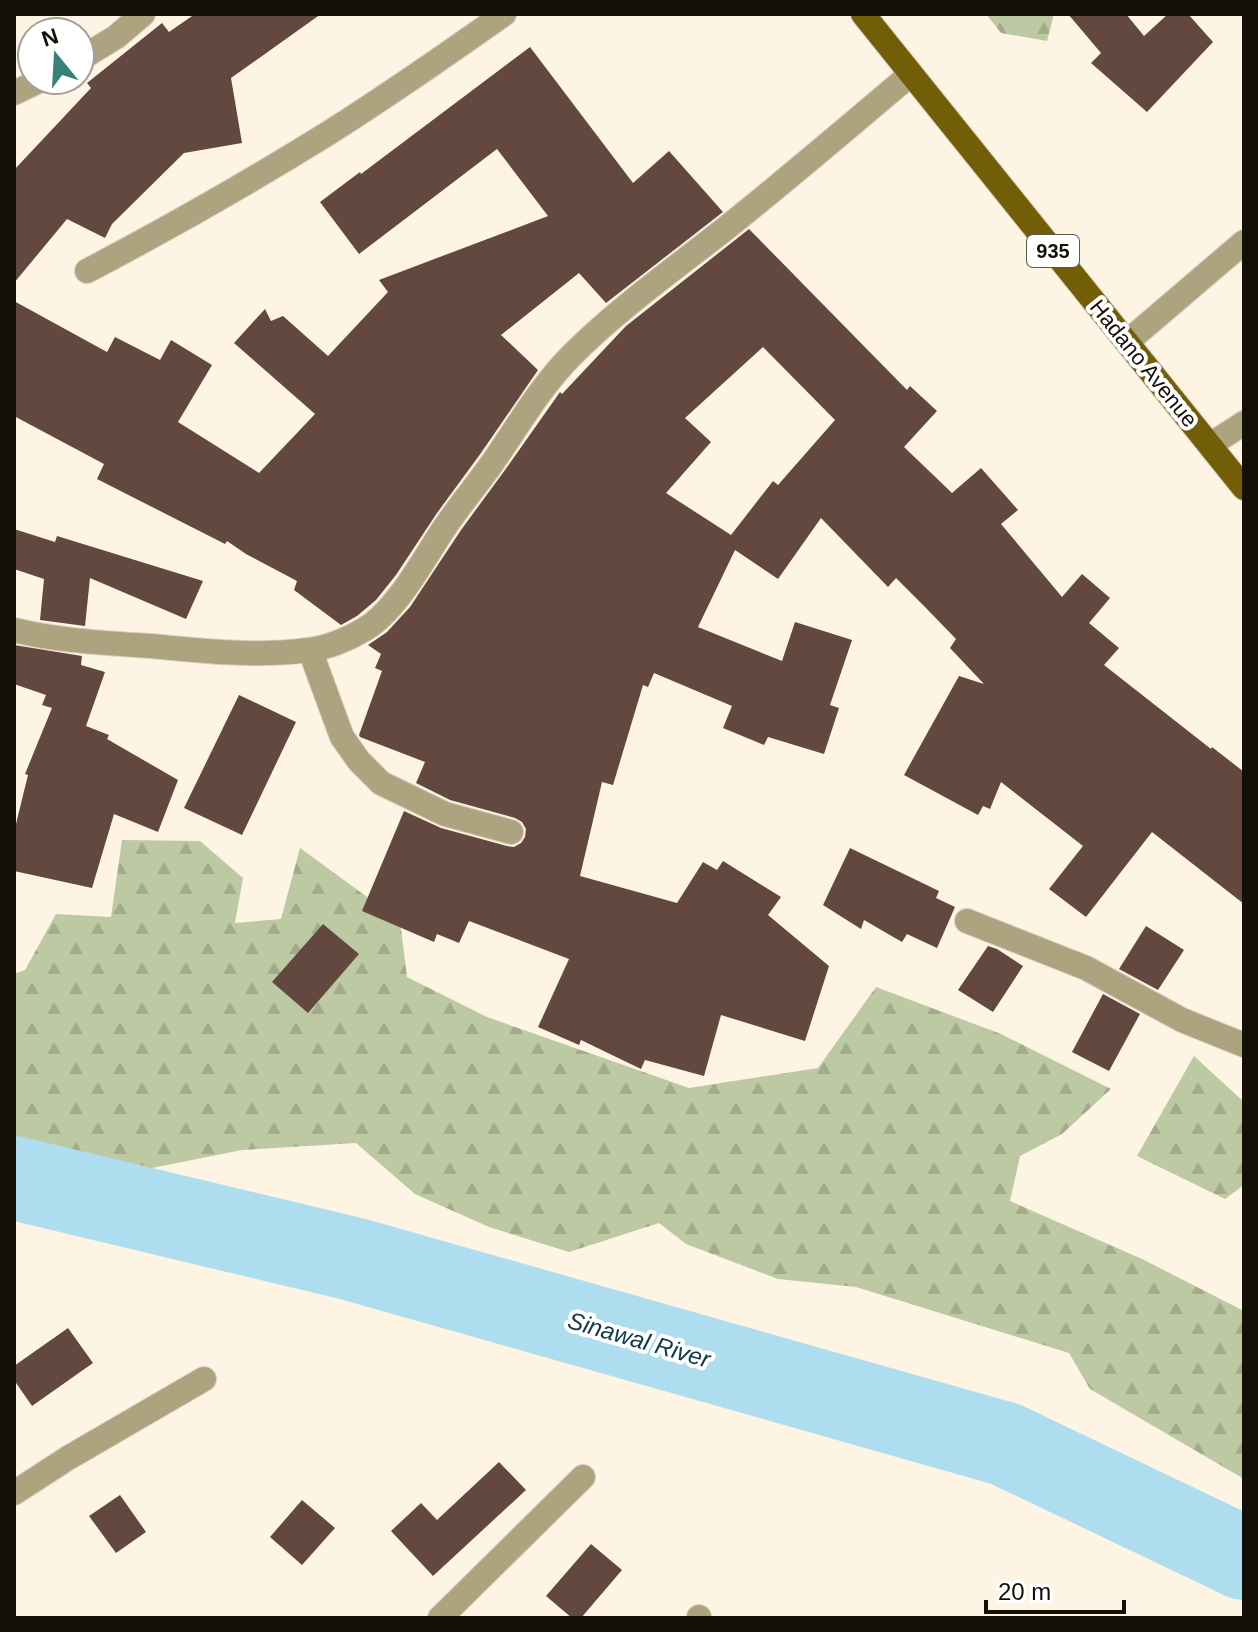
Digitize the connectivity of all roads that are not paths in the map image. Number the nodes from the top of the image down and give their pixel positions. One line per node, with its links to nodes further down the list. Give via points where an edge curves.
1 (143, 14): 4 (street)
2 (504, 14): 7 (street, via 329,132)
3 (863, 14): 5 (main road, Hadano Avenue / 935)
4 (96, 49)
5 (911, 74): 8 (main road, Hadano Avenue / 935); 13 (street, via 571,356 539,393 388,609 367,628)
6 (1244, 242): 8 (street)
7 (87, 271)
8 (1127, 342): 10 (main road, Hadano Avenue / 935)
9 (1244, 423): 10 (street)
10 (1210, 445): 11 (main road, Hadano Avenue / 935)
11 (1244, 488)
12 (14, 630): 13 (street, via 202,651)
13 (310, 650): 14 (street, via 342,737 381,783 445,814)
14 (511, 832)
15 (967, 921): 16 (street, via 1086,968 1182,1020)
16 (1244, 1045)
17 (204, 1379): 19 (street)
18 (583, 1477): 20 (street)
19 (14, 1493)
20 (440, 1618)

